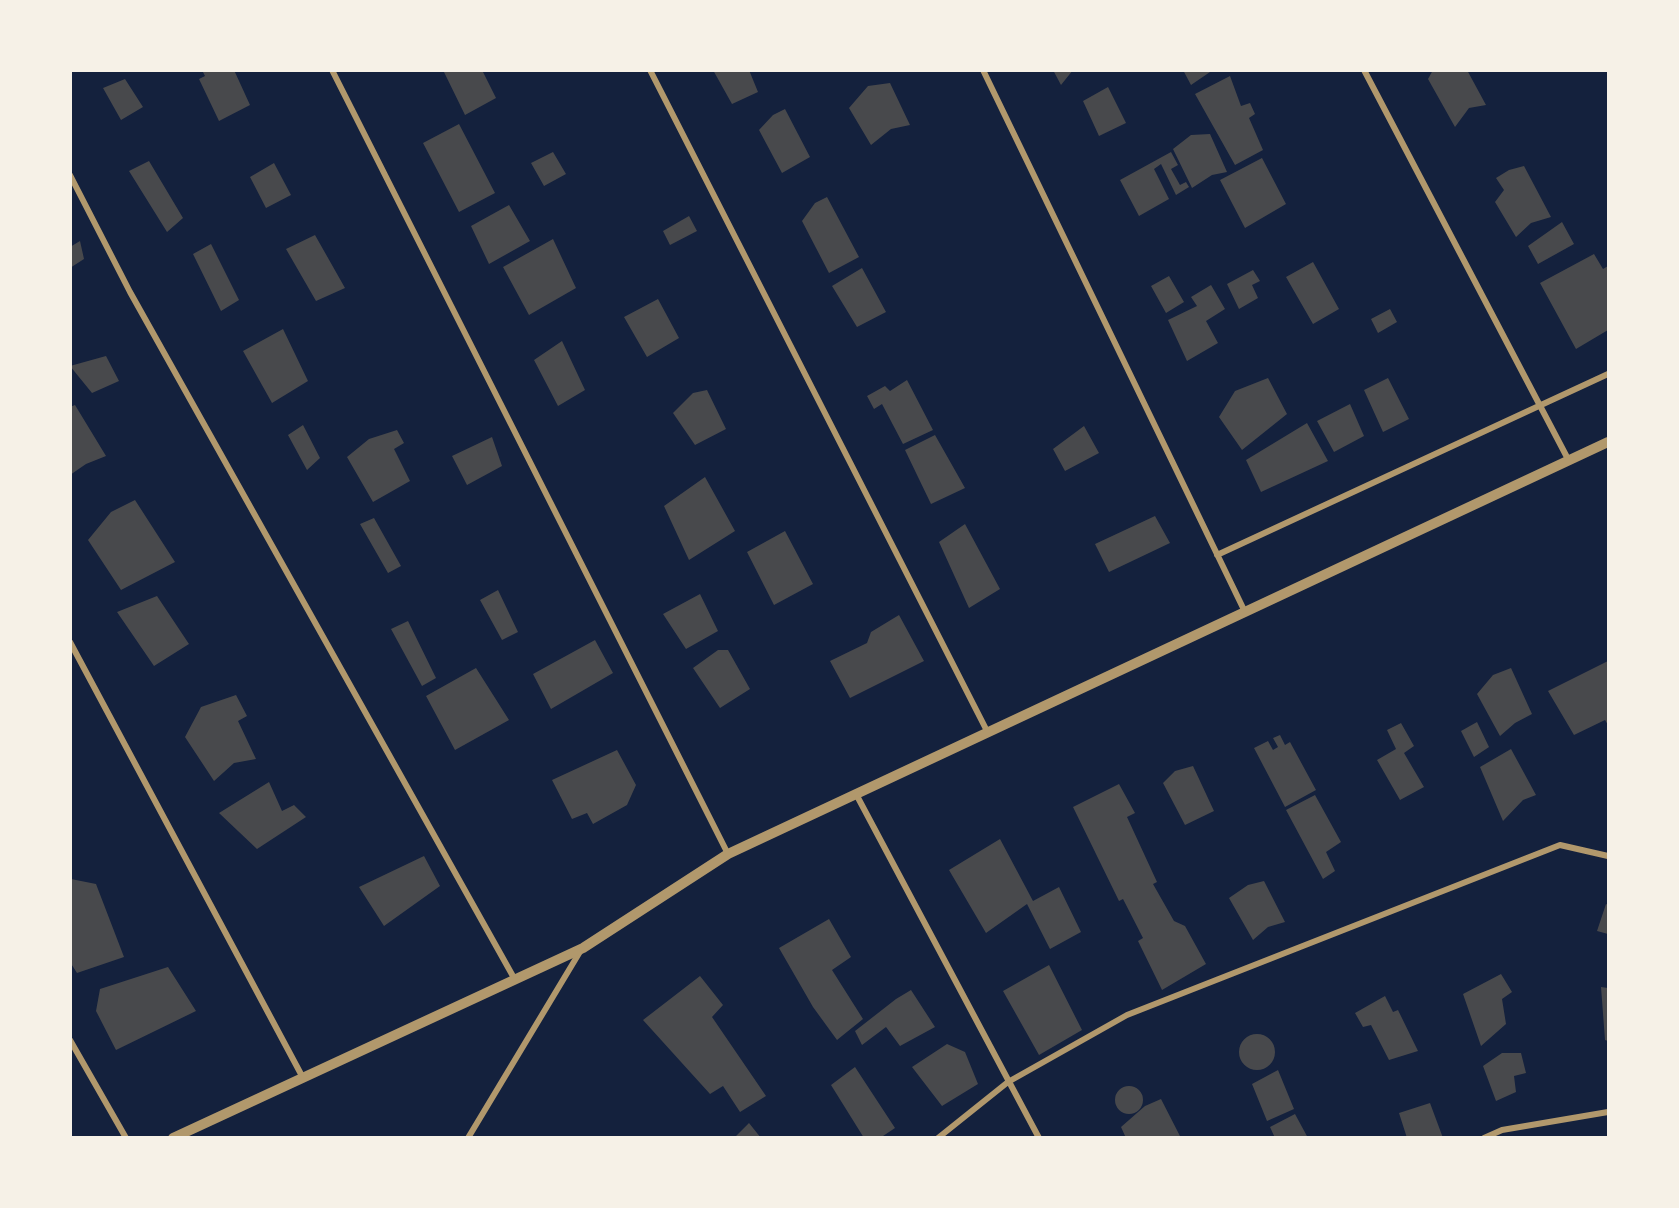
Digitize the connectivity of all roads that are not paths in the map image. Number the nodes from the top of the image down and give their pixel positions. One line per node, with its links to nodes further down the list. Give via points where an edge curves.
1 (332, 70): 15 (street)
2 (650, 70): 13 (street)
3 (983, 70): 10 (street)
4 (1364, 70): 7 (street)
5 (70, 175): 18 (street, via 136,302)
6 (1608, 374): 7 (street)
7 (1539, 404): 9 (street); 10 (street)
8 (1608, 442): 9 (street)
9 (1569, 461): 11 (street)
10 (1217, 555): 11 (street)
11 (1245, 612): 13 (street)
12 (70, 642): 20 (street)
13 (988, 733): 14 (street)
14 (856, 794): 15 (street); 21 (street)
15 (728, 854): 17 (street)
16 (1608, 856): 21 (street, via 1560,845 1127,1015)
17 (583, 948): 18 (street); 25 (street)
18 (514, 978): 20 (street)
19 (70, 1040): 23 (street)
20 (302, 1076): 24 (street)
21 (1008, 1082): 26 (street); 27 (street)
22 (1608, 1112): 28 (street, via 1502,1130)
23 (126, 1137)
24 (174, 1137)
25 (468, 1137)
26 (938, 1137)
27 (1039, 1137)
28 (1485, 1137)

